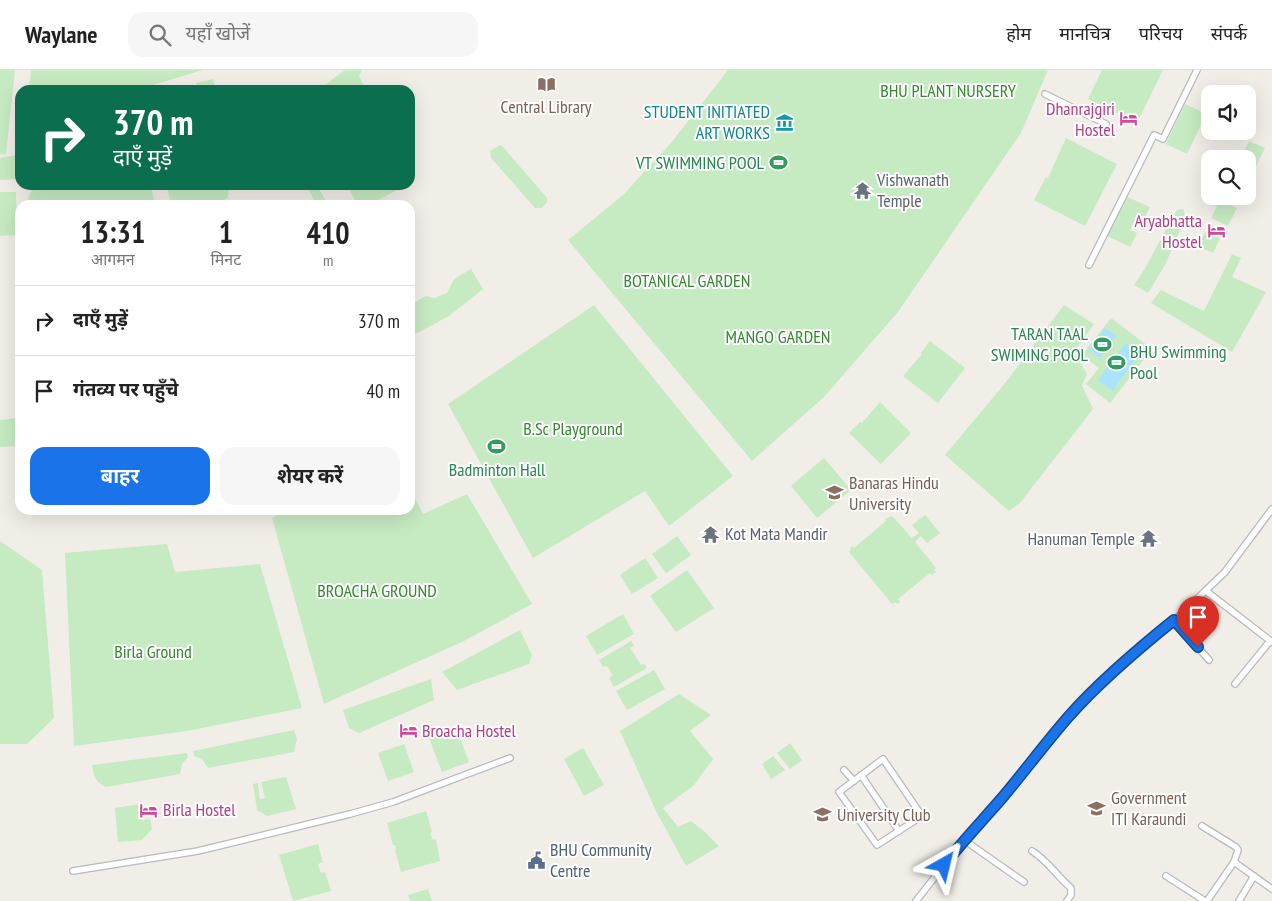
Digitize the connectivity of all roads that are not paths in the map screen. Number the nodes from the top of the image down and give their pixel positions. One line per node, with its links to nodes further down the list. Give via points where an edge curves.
1 (1197, 70): 4 (street, via 1163,139 1154,135)
2 (1045, 94): 3 (street)
3 (1106, 124)
4 (1089, 265)
5 (1272, 509): 6 (street, via 1235,560)
6 (1206, 591): 7 (street); 8 (street)
7 (1174, 620): 9 (street); 17 (street, via 1090,694)
8 (1271, 642): 10 (street)
9 (1209, 660)
10 (1235, 684)
11 (510, 758): 20 (street, via 394,802 350,814 198,851)
12 (844, 770): 14 (street)
13 (861, 775): 14 (street); 16 (street); 16 (street, via 883,759 922,816)
14 (854, 781): 16 (street, via 839,792 876,845)
15 (1202, 826): 19 (street, via 1236,847 1238,854)
16 (899, 831)
17 (964, 840): 23 (street); 25 (street)
18 (1032, 851): 26 (street, via 1071,888)
19 (1234, 862): 22 (street); 27 (street)
20 (73, 871)
21 (1166, 876): 27 (street)
22 (1254, 876): 24 (street); 28 (street)
23 (1024, 882)
24 (1272, 889)
25 (916, 901)
26 (1067, 901)
27 (1206, 901)
28 (1239, 901)

